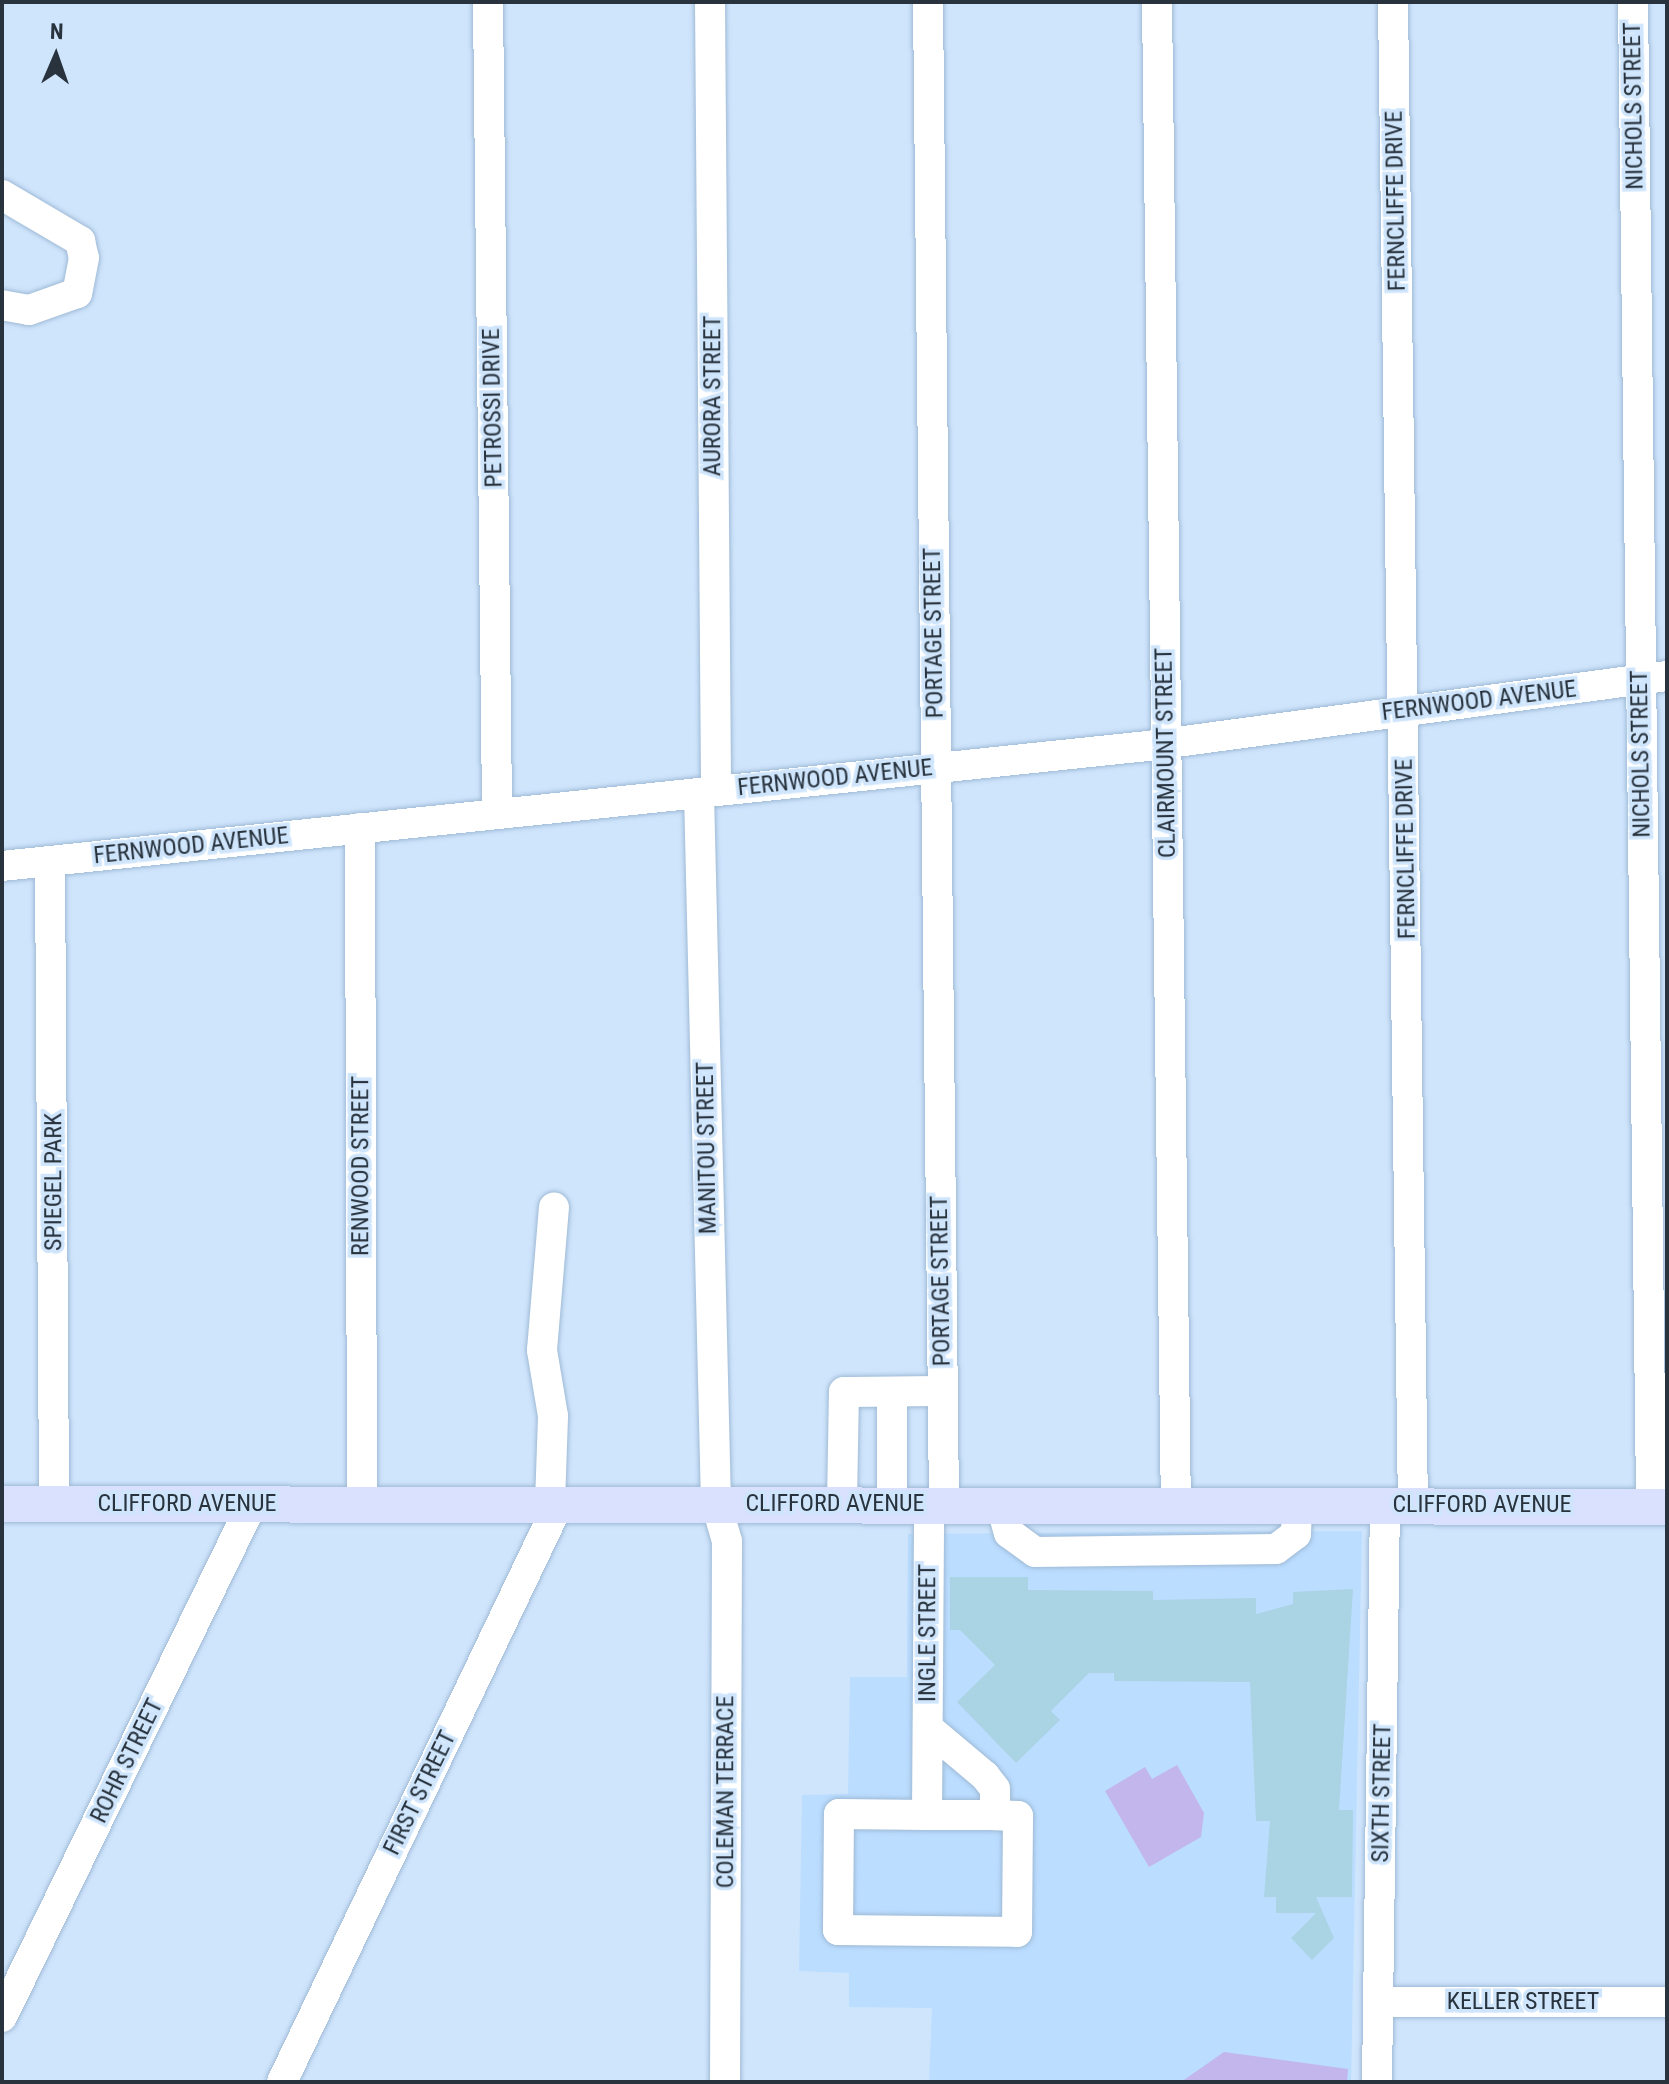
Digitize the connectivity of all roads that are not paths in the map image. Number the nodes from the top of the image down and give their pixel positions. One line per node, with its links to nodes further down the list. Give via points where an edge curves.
1 (488, 2): 14 (street, PETROSSI DRIVE)
2 (710, 2): 13 (street, AURORA STREET)
3 (928, 2): 12 (street, PORTAGE STREET)
4 (1157, 2): 11 (street, CLAIRMOUNT STREET)
5 (1393, 2): 10 (street, FERNCLIFFE DRIVE)
6 (1633, 2): 9 (street, NICHOLS STREET)
7 (2, 195): 8 (street, via 80,241 84,258 77,293)
8 (16, 308)
9 (1654, 677): 10 (street, FERNWOOD AVENUE); 34 (street, NICHOLS STREET)
10 (1404, 710): 11 (street, FERNWOOD AVENUE); 33 (street, FERNCLIFFE DRIVE)
11 (1166, 743): 12 (street, FERNWOOD AVENUE); 31 (street, CLAIRMOUNT STREET)
12 (933, 768): 13 (street, FERNWOOD AVENUE); 19 (street, PORTAGE STREET)
13 (707, 792): 14 (street, FERNWOOD AVENUE); 23 (street, MANITOU STREET)
14 (497, 814): 15 (street, FERNWOOD AVENUE)
15 (360, 828): 16 (street, FERNWOOD AVENUE); 26 (street, RENWOOD STREET)
16 (50, 861): 17 (street, FERNWOOD AVENUE); 21 (street, SPIEGEL PARK)
17 (2, 866)
18 (554, 1208): 22 (street, via 542,1350 553,1416)
19 (943, 1391): 20 (street); 29 (street, PORTAGE STREET)
20 (892, 1392): 27 (street, via 844,1392); 28 (street)
21 (54, 1503): 24 (main road, CLIFFORD AVENUE); 25 (main road, CLIFFORD AVENUE)
22 (554, 1503): 23 (main road, CLIFFORD AVENUE); 26 (main road, CLIFFORD AVENUE); 41 (street, FIRST STREET)
23 (716, 1503): 27 (main road, CLIFFORD AVENUE); 42 (street, COLEMAN TERRACE, via 727,1541)
24 (2, 1504)
25 (252, 1504): 26 (main road, CLIFFORD AVENUE); 40 (street, ROHR STREET)
26 (362, 1504)
27 (842, 1504): 28 (main road, CLIFFORD AVENUE)
28 (892, 1504): 29 (main road, CLIFFORD AVENUE)
29 (936, 1504): 30 (main road, CLIFFORD AVENUE); 35 (street, INGLE STREET)
30 (1001, 1504): 31 (main road, CLIFFORD AVENUE); 32 (street, via 1009,1533 1035,1552 1276,1549 1296,1534)
31 (1176, 1504): 32 (main road, CLIFFORD AVENUE)
32 (1297, 1504): 33 (main road, CLIFFORD AVENUE)
33 (1399, 1504): 34 (main road, CLIFFORD AVENUE); 38 (street, SIXTH STREET)
34 (1659, 1507)
35 (928, 1728): 36 (street, INGLE STREET); 37 (street, via 985,1776 995,1789)
36 (927, 1815): 37 (street); 37 (street, via 839,1814 838,1930 1017,1932 1018,1816)
37 (995, 1815)
38 (1380, 2002): 39 (street, KELLER STREET); 43 (street, SIXTH STREET)
39 (1667, 2002)
40 (2, 2017)
41 (282, 2082)
42 (725, 2082)
43 (1377, 2082)

